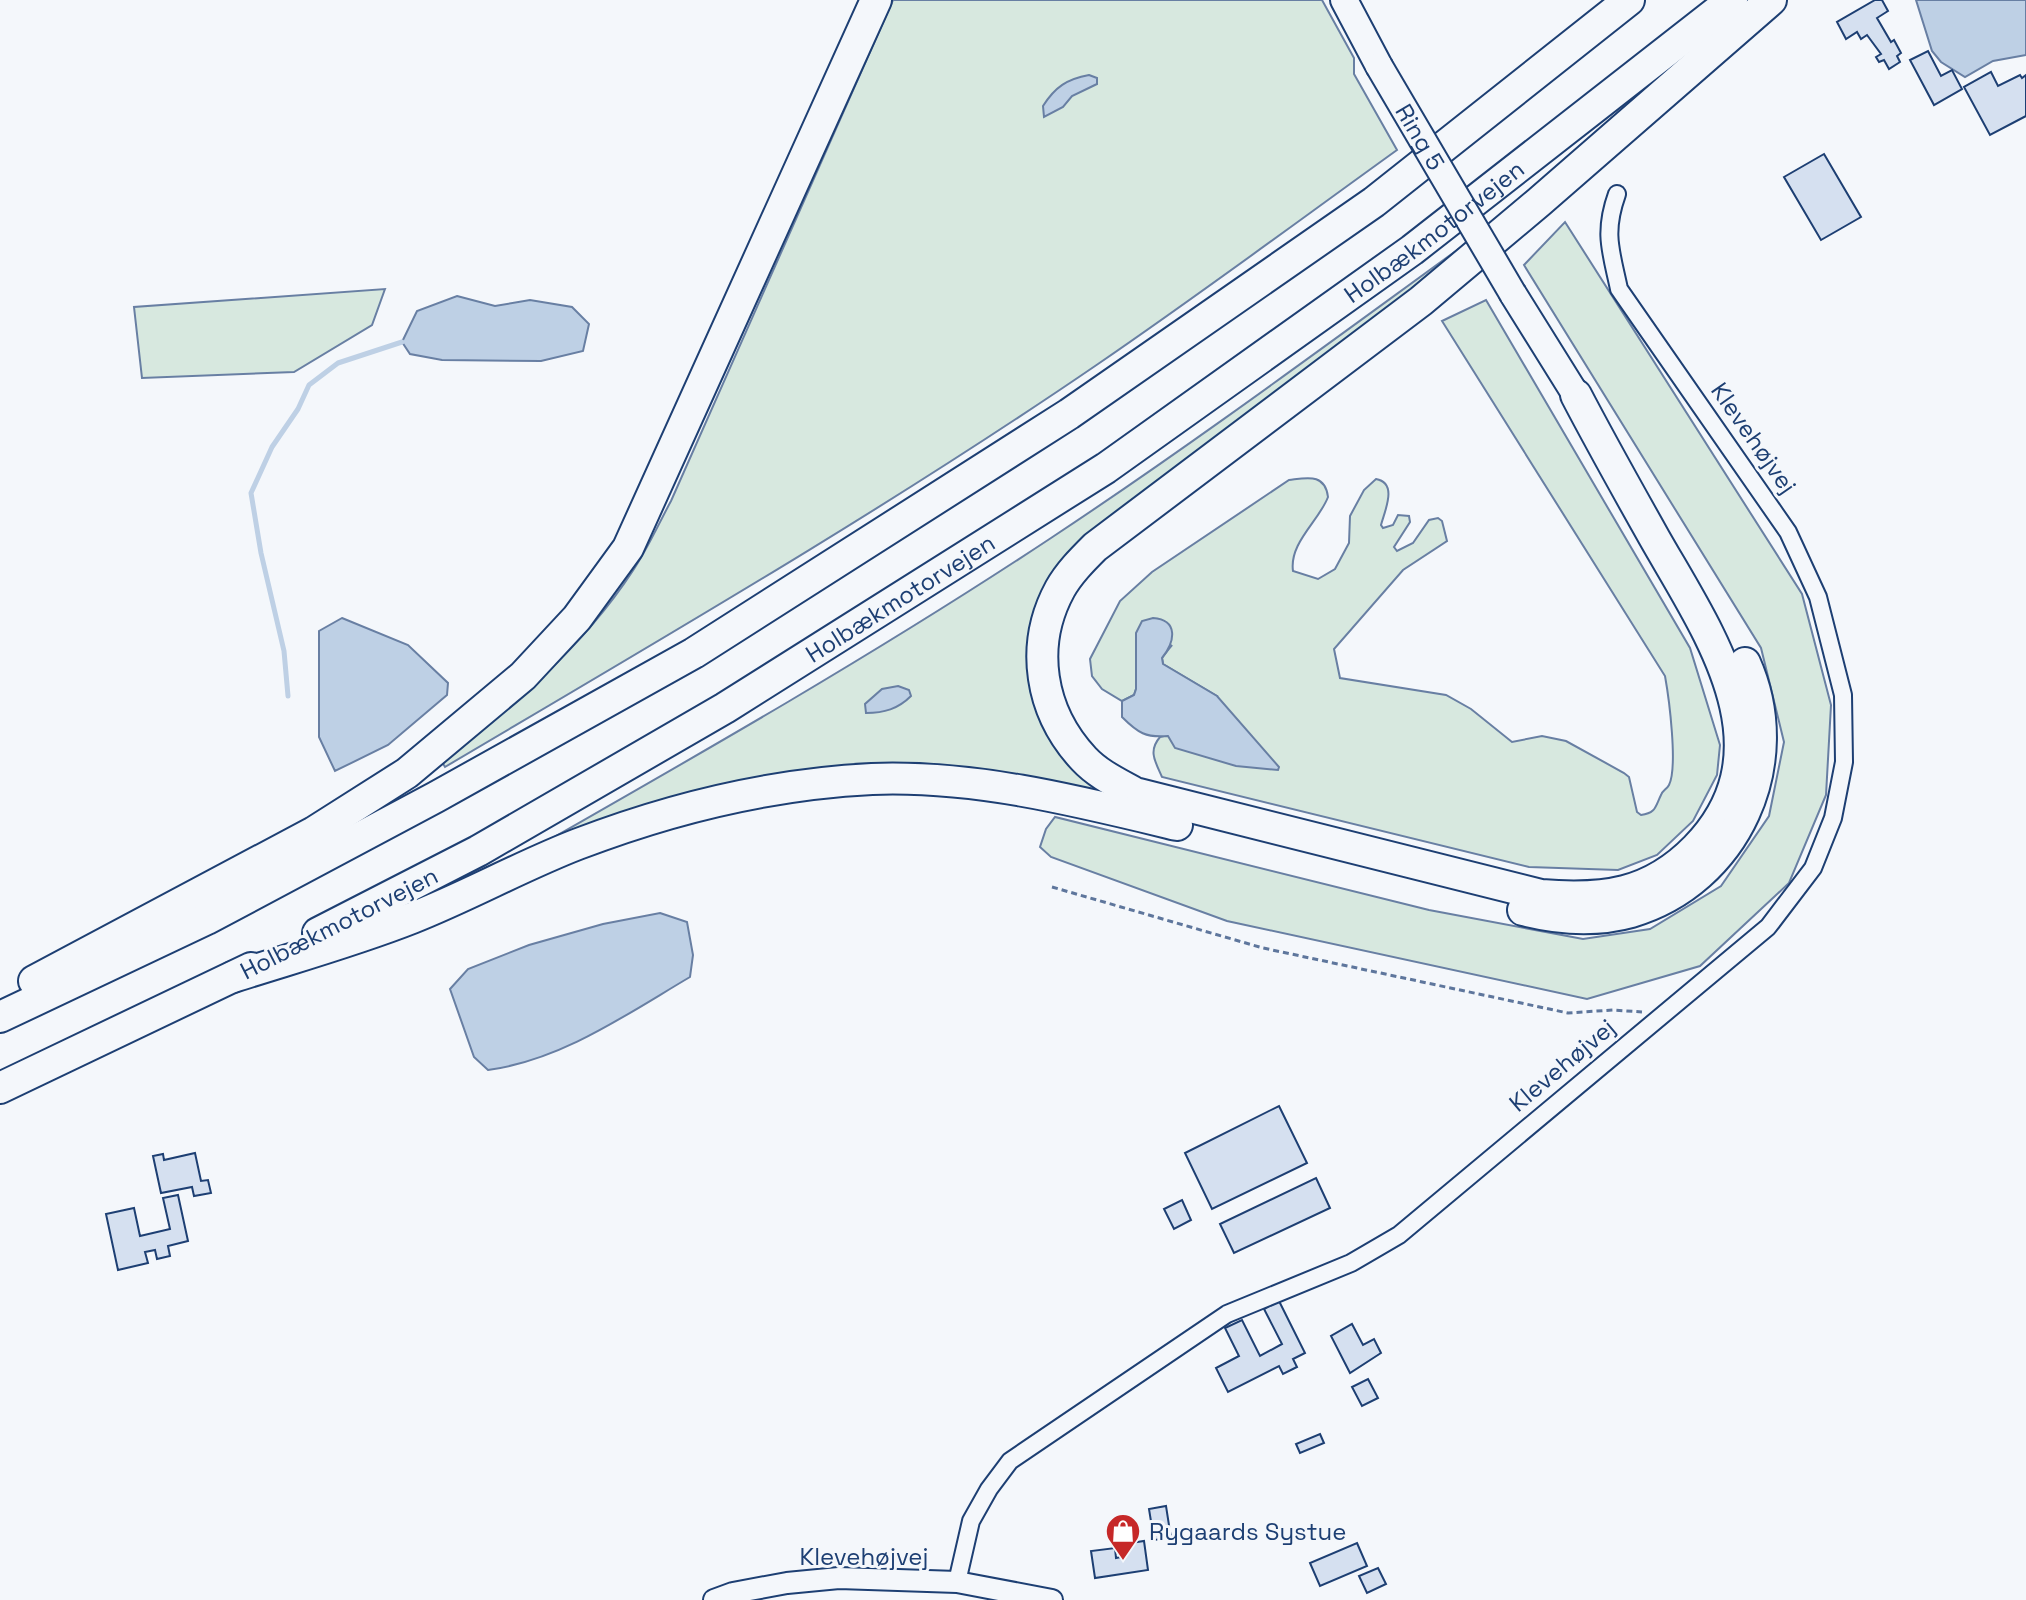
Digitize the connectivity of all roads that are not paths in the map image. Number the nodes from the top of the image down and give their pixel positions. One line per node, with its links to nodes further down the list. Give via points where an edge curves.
1 (876, 0): 9 (highway, via 628,548 577,618 523,676 407,773 314,832 50,971)
2 (1344, 0): 7 (highway, Ring 5, bridge)
3 (1629, 0): 10 (highway, via 1374,202 1069,414 694,653 207,919)
4 (1732, 0): 8 (highway, Holbækmotorvejen, via 1412,250 1106,468 711,716 478,851)
5 (1771, 0): 7 (highway, via 1421,301 1095,547 1061,588 1044,630 1046,694 1066,737 1085,760 1135,793 1541,895 1623,893 1667,873 1707,836 1731,790 1738,766 1735,698 1714,642)
6 (1617, 194): 12 (street, Klevehøjvej, via 1608,218 1619,289 1788,532 1818,597 1843,695 1844,762 1833,818 1813,868 1768,927 1399,1235 1351,1263 1227,1314 1010,1461 971,1521)
7 (1576, 395): 8 (highway, via 1732,635 1748,669 1762,728 1759,769 1739,825 1704,871 1656,902 1596,918 1552,916 1067,800 973,783 874,779 782,788 680,809 577,845 410,919)
8 (233, 977): 11 (highway, Holbækmotorvejen)
9 (0, 1003)
10 (0, 1017)
11 (0, 1088)
12 (957, 1582): 13 (street, Klevehøjvej, via 839,1578 787,1583); 14 (street)
13 (714, 1600)
14 (1052, 1600)

